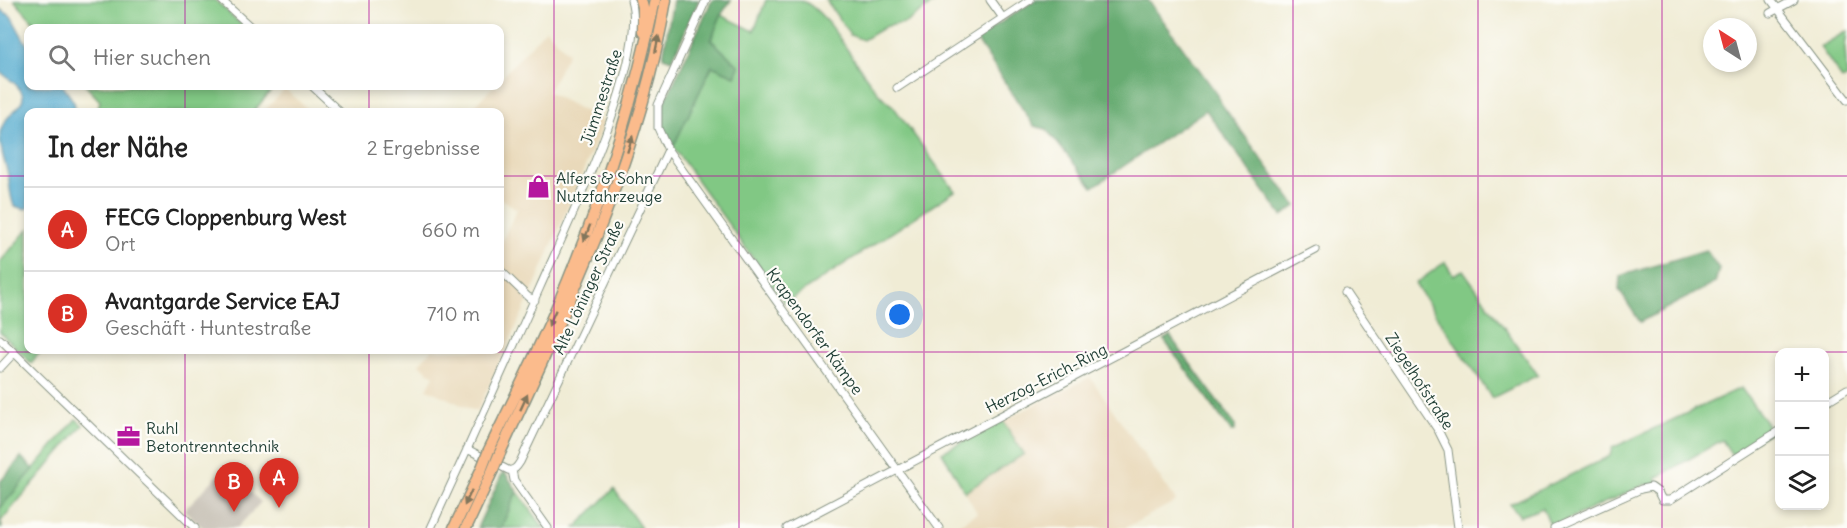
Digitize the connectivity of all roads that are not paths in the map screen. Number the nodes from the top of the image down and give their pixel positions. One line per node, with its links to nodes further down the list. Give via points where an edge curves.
1 (221, 0): 14 (street)
2 (631, 0): 24 (street, Jümmestraße, via 634,31 616,102)
3 (641, 0): 19 (highway, via 644,27 624,111)
4 (655, 0): 19 (highway)
5 (666, 0): 32 (highway, one-way to 5, via 570,301 616,188 650,76)
6 (706, 0): 20 (street, via 658,105 658,128)
7 (990, 0): 13 (street)
8 (1030, 0): 13 (street)
9 (1771, 0): 11 (street)
10 (1794, 0): 11 (street)
11 (1778, 9): 12 (street); 17 (street)
12 (1770, 13)
13 (1003, 18): 15 (street)
14 (248, 24)
15 (897, 88)
16 (316, 90): 18 (street)
17 (1847, 100)
18 (336, 108)
19 (626, 118): 32 (highway, one-way to 32, via 575,264)
20 (668, 150): 34 (street, Alte Löninger Straße, via 520,462); 35 (street, Krapendorfer Kämpe)
21 (1316, 250): 35 (street, Herzog-Erich-Ring)
22 (504, 274): 24 (street)
23 (1345, 292): 43 (street, Ziegelhofstraße, via 1448,450)
24 (534, 300): 31 (street, Jümmestraße)
25 (0, 339): 26 (street)
26 (14, 353): 27 (street); 36 (street)
27 (0, 368)
28 (1847, 389): 29 (street)
29 (1826, 402)
30 (1775, 433): 44 (street, via 1670,500 1662,500 1651,487 1641,489)
31 (467, 449): 34 (street); 37 (street, Jümmestraße)
32 (494, 453): 33 (highway, bridge)
33 (487, 470): 38 (highway, one-way to 38); 39 (highway)
34 (512, 470): 40 (street, via 515,482)
35 (898, 470): 41 (street, Herzog-Erich-Ring); 42 (street, Krapendorfer Kämpe)
36 (191, 526)
37 (431, 528)
38 (454, 528)
39 (466, 528)
40 (548, 528)
41 (787, 528)
42 (939, 528)
43 (1458, 528)
44 (1554, 528)

